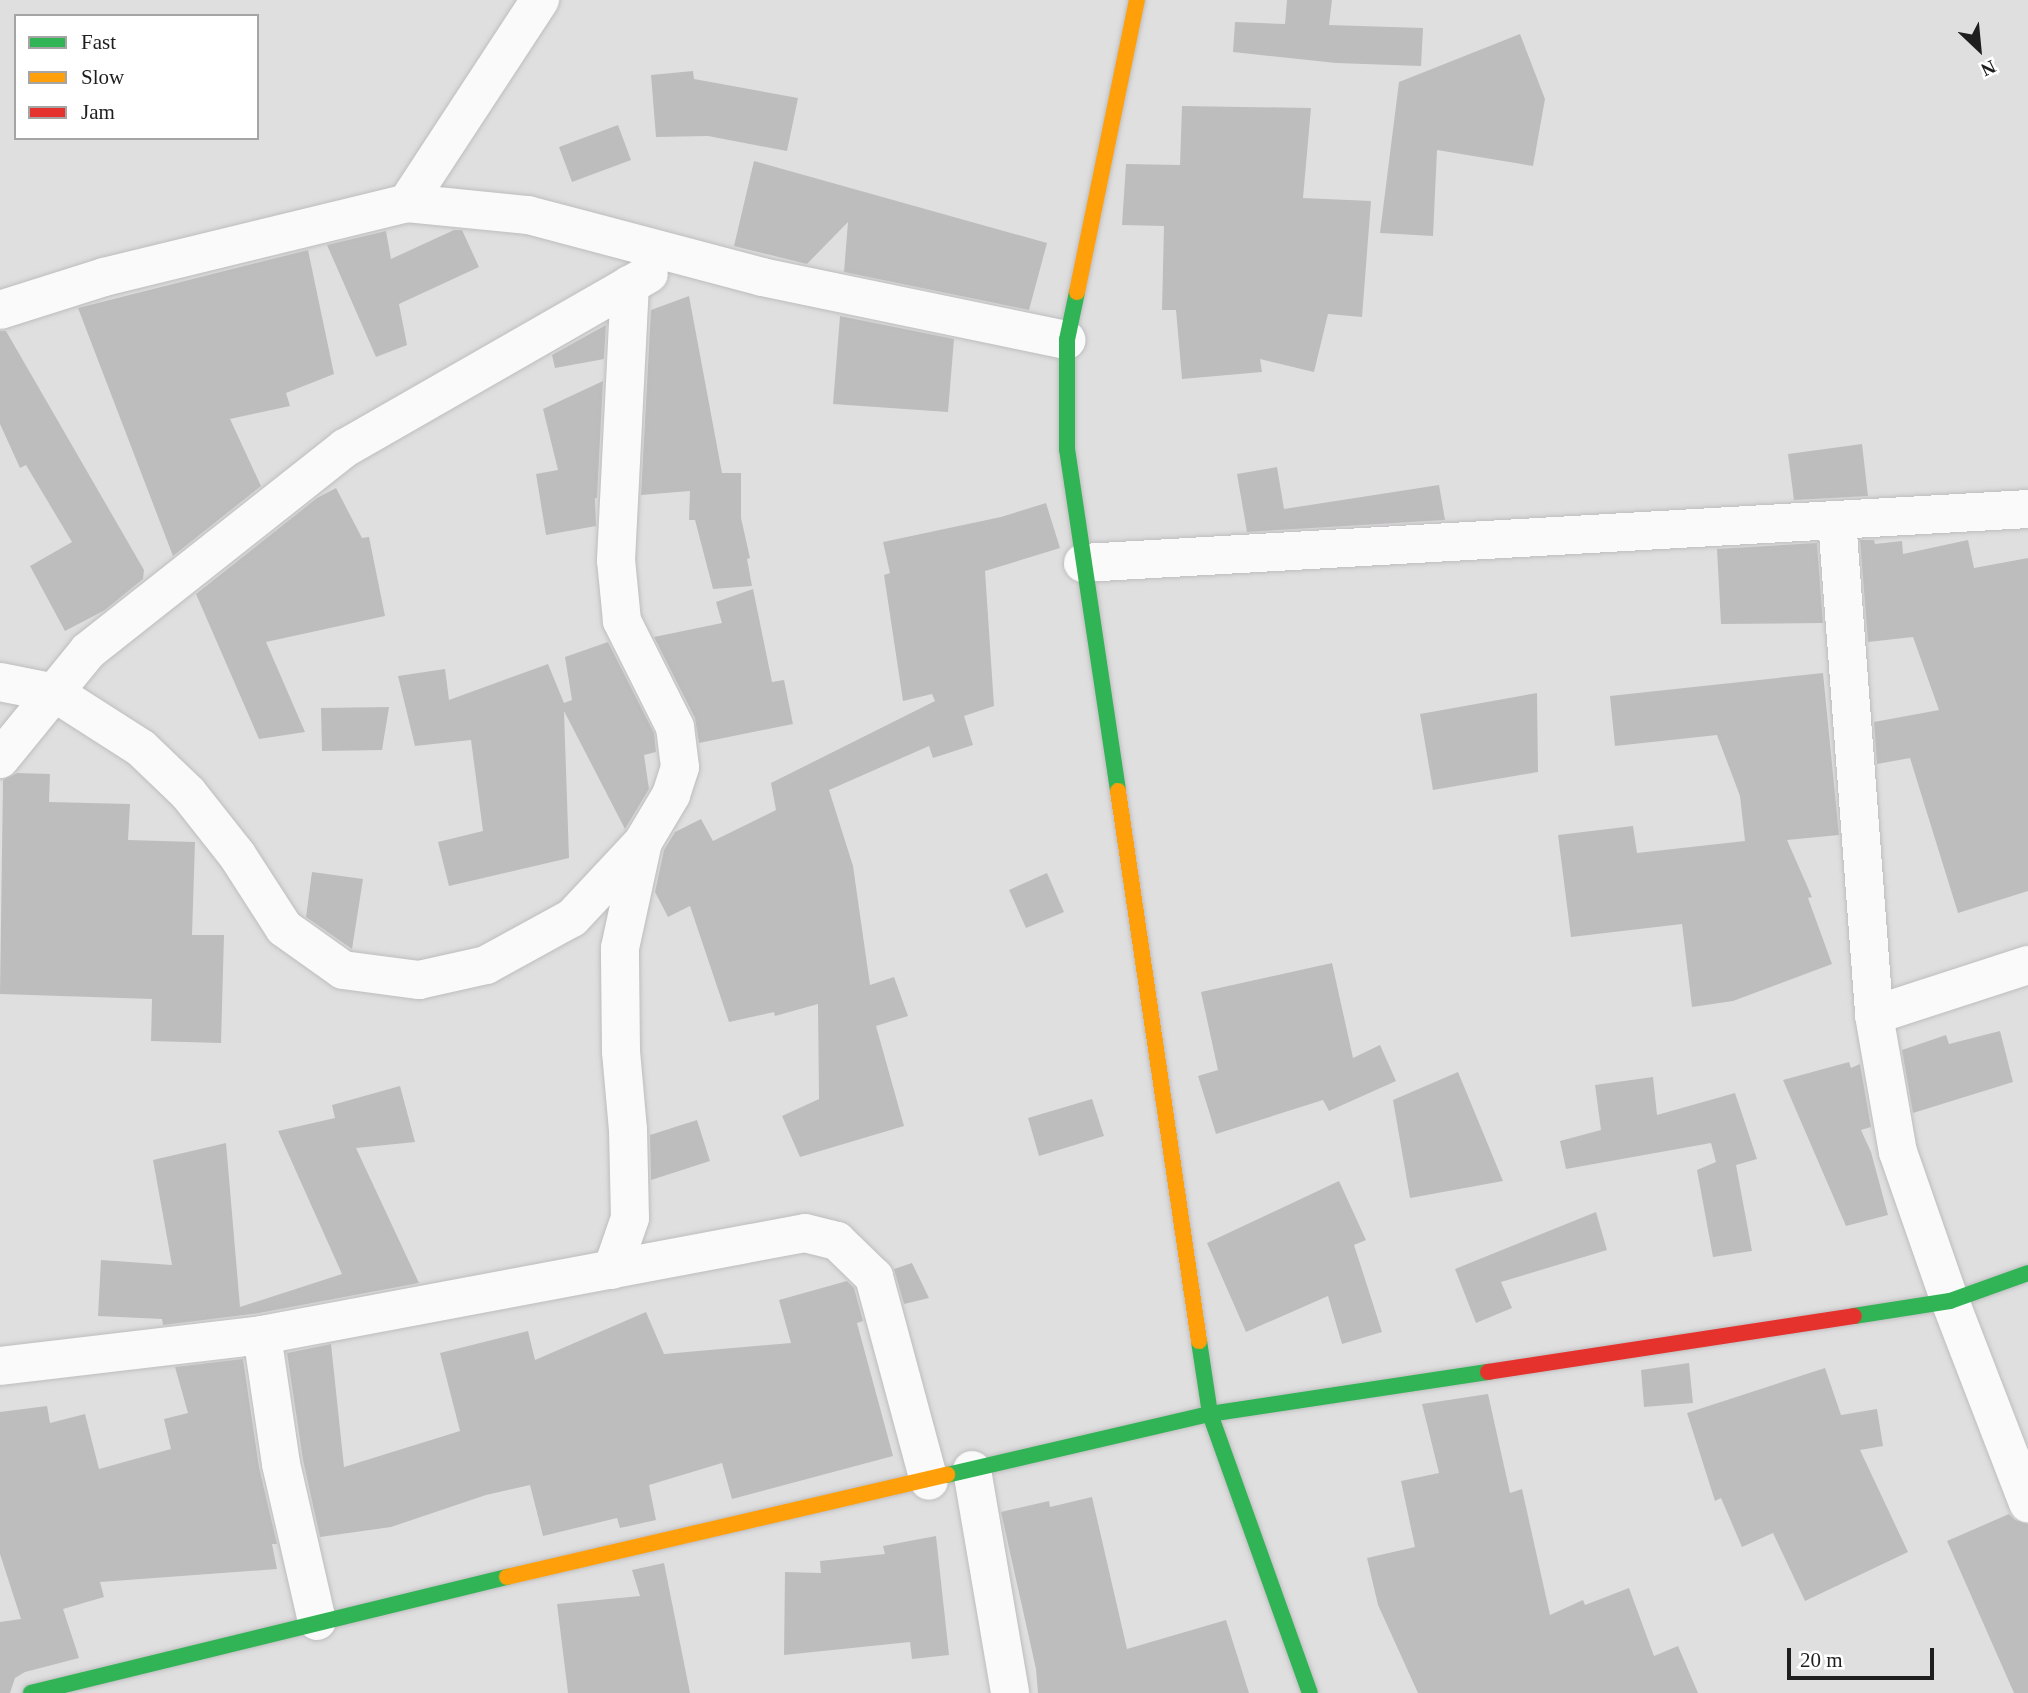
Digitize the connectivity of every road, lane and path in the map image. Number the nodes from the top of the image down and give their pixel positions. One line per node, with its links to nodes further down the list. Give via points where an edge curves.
1 (540, 0): 3 (street)
2 (1137, 0): 7 (street)
3 (407, 203): 4 (street, via 528,215); 6 (street, via 104,277)
4 (682, 256): 5 (street); 7 (street)
5 (631, 284): 12 (street, via 345,448 88,651); 14 (street, via 616,560 622,621 675,727 680,768 671,795)
6 (0, 310)
7 (1067, 340): 10 (street, via 1067,449)
8 (2028, 509): 9 (street)
9 (1836, 520): 10 (street); 16 (street)
10 (1083, 563): 22 (street)
11 (0, 682): 12 (street)
12 (54, 693): 13 (street); 14 (street, via 141,748 188,793 237,855 284,928 343,970 419,980 486,965 572,918)
13 (0, 759)
14 (643, 842): 17 (street, via 620,948 630,1218)
15 (2028, 965): 16 (street)
16 (1874, 1015): 19 (street, via 1898,1153)
17 (612, 1270): 20 (street); 24 (street, via 805,1233 837,1241 874,1277)
18 (2028, 1273): 19 (street)
19 (1950, 1301): 22 (street); 25 (street)
20 (262, 1335): 21 (street); 26 (street, via 281,1464)
21 (0, 1366)
22 (1210, 1414): 23 (street); 29 (street)
23 (972, 1470): 24 (street); 28 (street)
24 (929, 1480): 26 (street)
25 (2028, 1503)
26 (317, 1621): 27 (street)
27 (31, 1693)
28 (1010, 1693)
29 (1310, 1693)

